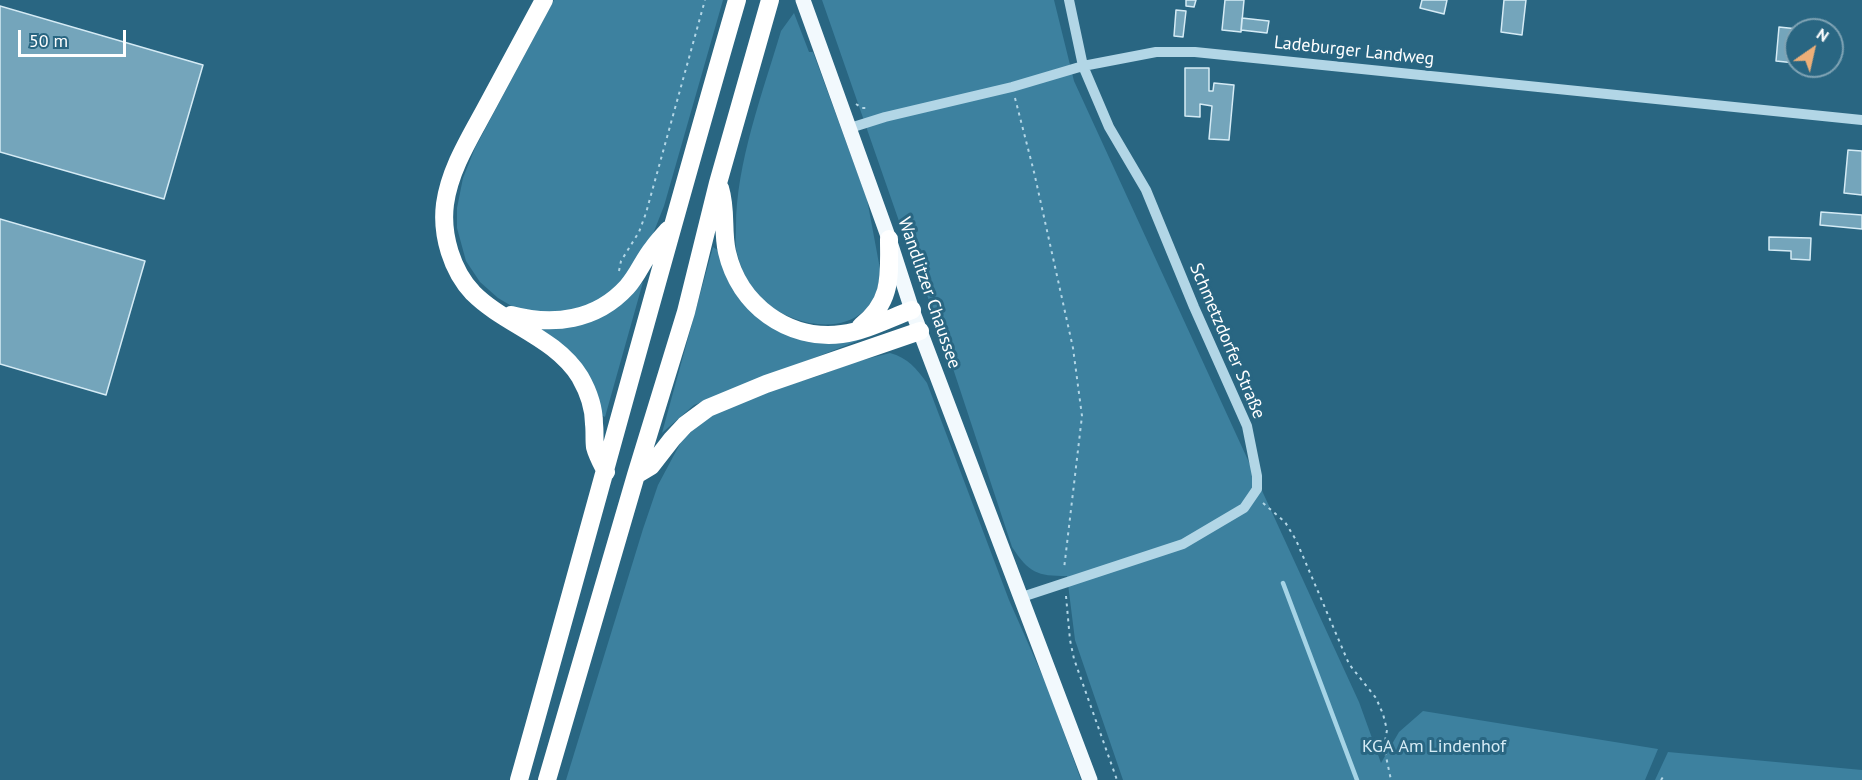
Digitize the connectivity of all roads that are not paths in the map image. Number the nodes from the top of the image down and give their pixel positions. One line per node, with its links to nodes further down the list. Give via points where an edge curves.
1 (544, 0): 13 (highway, via 465,146 445,205 448,247 457,270 472,291)
2 (737, 0): 10 (highway)
3 (770, 0): 9 (highway)
4 (803, 0): 8 (main road, Wandlitzer Chaussee)
5 (1069, 0): 6 (street, Schmetzdorfer Straße)
6 (1083, 66): 7 (street, Ladeburger Landweg, via 1156,52 1195,52); 8 (street, Ladeburger Landweg); 18 (street, Schmetzdorfer Straße, via 1109,127 1146,190 1247,426 1257,489 1244,508 1183,544)
7 (1862, 120)
8 (850, 128): 11 (main road, Wandlitzer Chaussee)
9 (718, 183): 15 (highway, via 725,204 726,251 738,284 756,306 777,322 802,332); 17 (highway, via 686,312)
10 (672, 227): 13 (highway, via 652,248 627,288 596,312 552,321); 16 (highway)
11 (889, 238): 12 (main road, Wandlitzer Chaussee); 15 (highway, via 886,294 871,318)
12 (912, 310): 14 (main road, Wandlitzer Chaussee); 15 (highway)
13 (497, 312): 16 (highway, via 553,348 580,377 591,400 595,446)
14 (920, 331): 17 (highway, via 765,384 708,408 685,425 651,466); 18 (main road, Wandlitzer Chaussee)
15 (852, 332)
16 (606, 472): 19 (highway)
17 (636, 475): 20 (highway)
18 (1022, 597): 21 (main road, Wandlitzer Chaussee)
19 (519, 780)
20 (547, 780)
21 (1090, 780)

